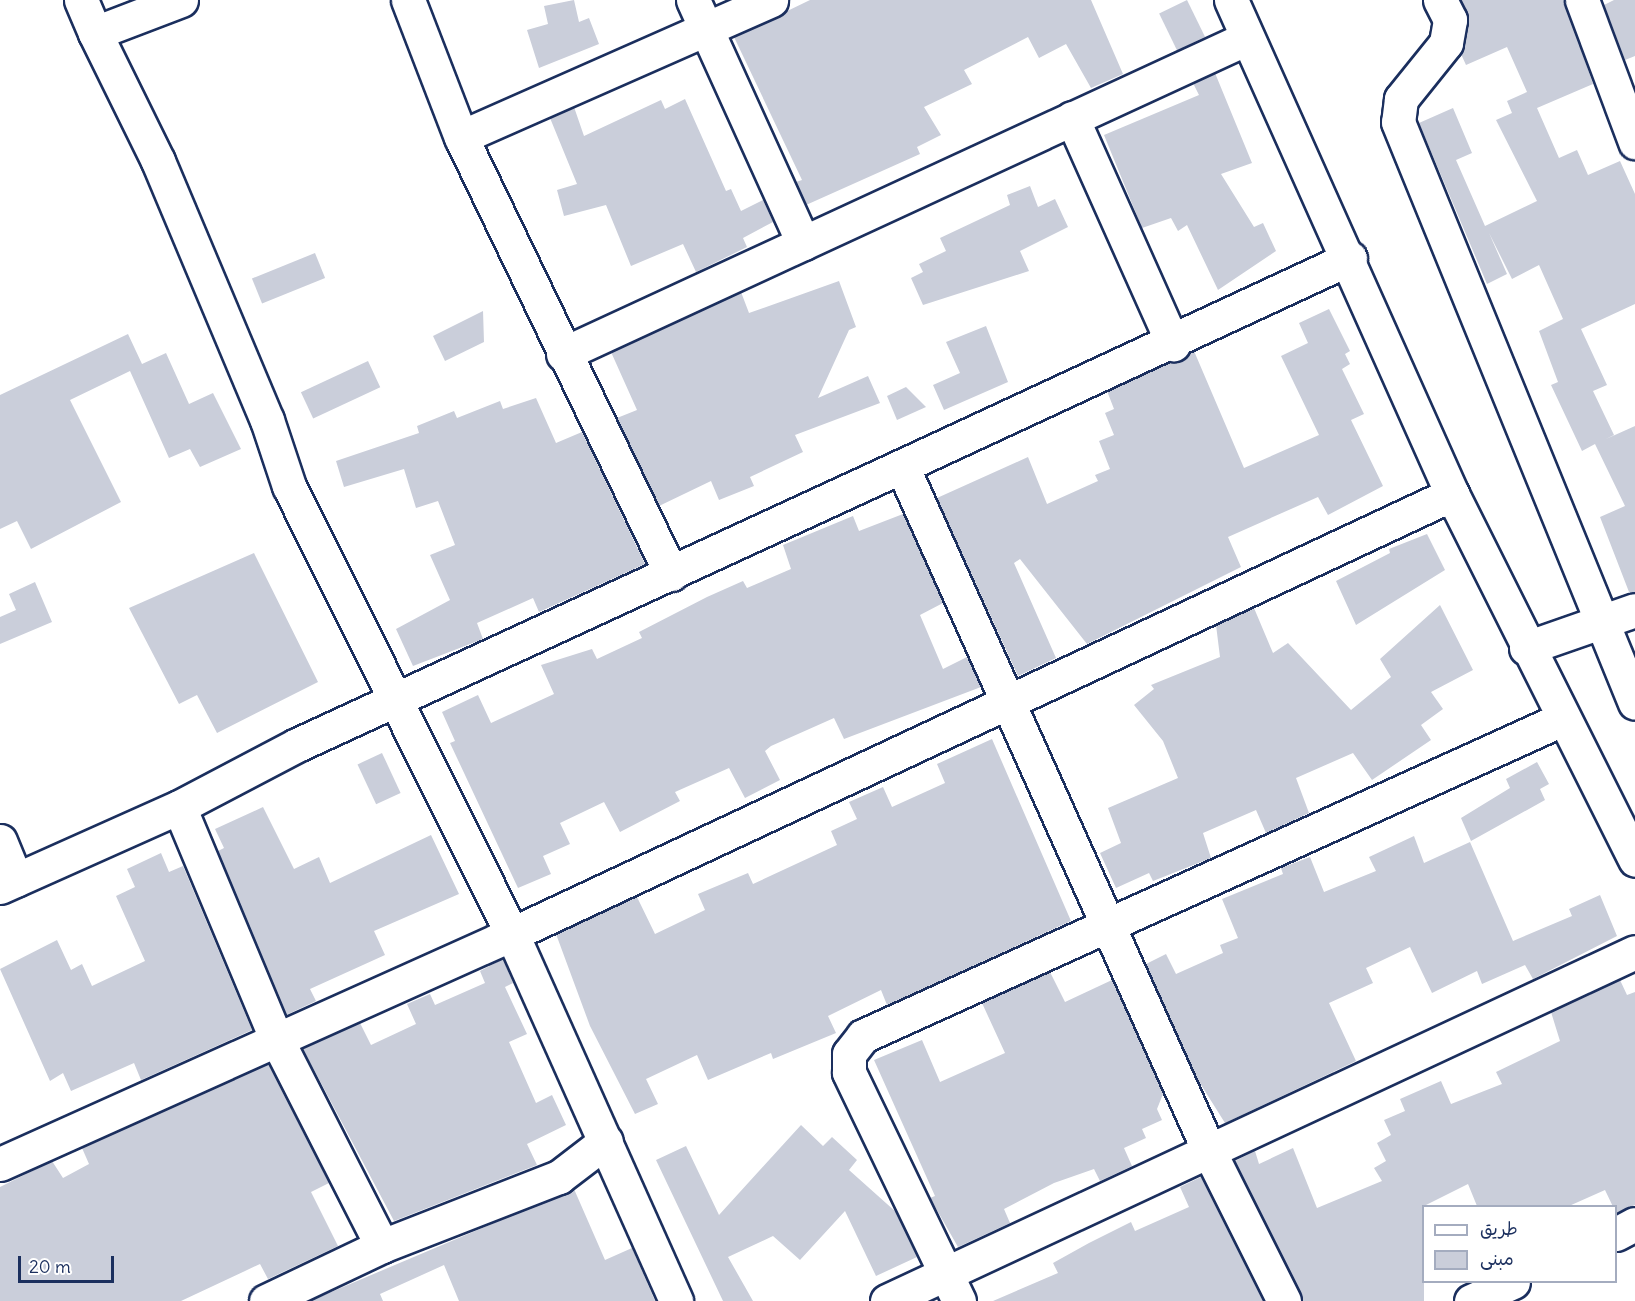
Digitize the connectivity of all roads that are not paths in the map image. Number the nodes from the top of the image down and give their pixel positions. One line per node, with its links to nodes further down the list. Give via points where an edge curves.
1 (81, 0): 9 (street)
2 (181, 0): 9 (street)
3 (408, 0): 13 (street)
4 (771, 0): 8 (street)
5 (1231, 0): 10 (street)
6 (1440, 0): 23 (street, via 1450,20 1446,43 1401,99 1398,122)
7 (1582, 0): 11 (street)
8 (699, 14): 13 (street); 15 (street)
9 (95, 33): 26 (street, via 158,161 267,420 289,486)
10 (1247, 38): 12 (street); 16 (street)
11 (1626, 85): 14 (street)
12 (1072, 118): 15 (street); 17 (street)
13 (460, 137): 18 (street)
14 (1635, 142)
15 (803, 243): 18 (street)
16 (1350, 258): 17 (street); 20 (street)
17 (1173, 344): 19 (street)
18 (563, 354): 21 (street)
19 (902, 466): 21 (street); 25 (street)
20 (1452, 494): 24 (street); 25 (street)
21 (671, 574): 26 (street)
22 (1635, 610): 23 (street)
23 (1600, 621): 24 (street); 27 (street)
24 (1526, 648): 28 (street)
25 (1009, 701): 33 (street); 34 (street)
26 (397, 702): 29 (street, via 297,745); 34 (street)
27 (1635, 703)
28 (1560, 720): 31 (street); 33 (street)
29 (179, 807): 32 (street); 36 (street)
30 (0, 841): 32 (street)
31 (1635, 860)
32 (8, 883)
33 (1109, 921): 38 (street); 44 (street, via 863,1036 849,1054 849,1072 870,1124 885,1145)
34 (512, 934): 36 (street); 37 (street)
35 (1635, 952): 38 (street)
36 (275, 1036): 39 (street); 42 (street)
37 (606, 1141): 42 (street, via 539,1186); 46 (street)
38 (1210, 1153): 44 (street); 48 (street)
39 (0, 1164)
40 (1635, 1224): 41 (street)
41 (1617, 1233)
42 (382, 1246): 45 (street)
43 (1509, 1283): 49 (street)
44 (953, 1288): 47 (street)
45 (266, 1301)
46 (676, 1301)
47 (887, 1301)
48 (1284, 1301)
49 (1471, 1301)

